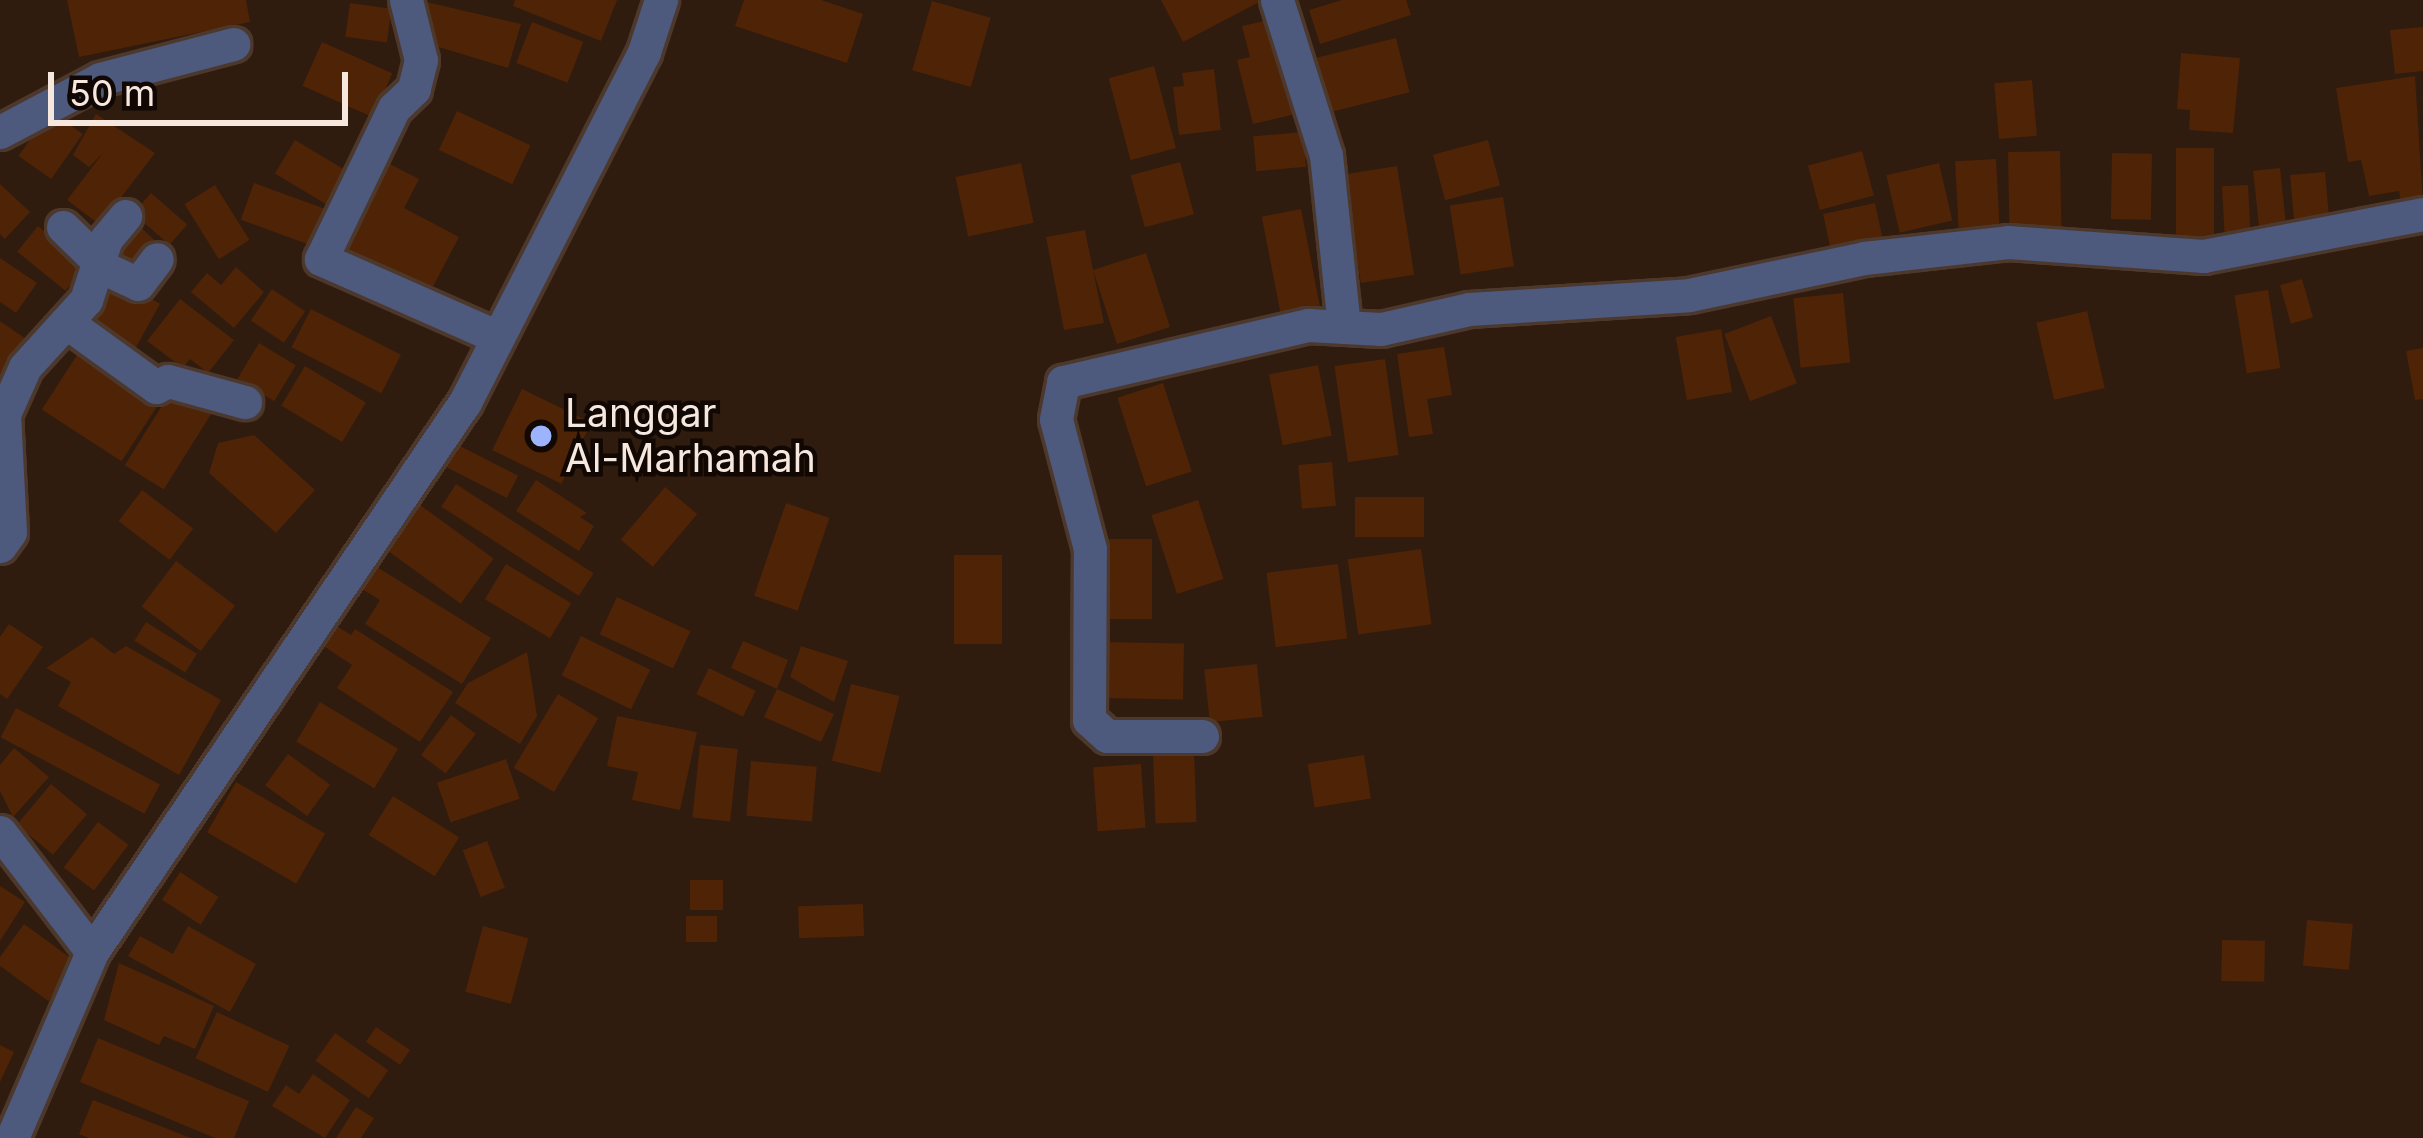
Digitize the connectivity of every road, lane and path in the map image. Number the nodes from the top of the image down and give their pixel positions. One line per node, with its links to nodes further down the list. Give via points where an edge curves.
1 (406, 0): 13 (street, via 421,60 414,89 394,108 321,259)
2 (661, 0): 13 (street, via 644,52)
3 (1277, 0): 12 (street, via 1326,155)
4 (233, 44): 5 (street, via 100,79)
5 (0, 132)
6 (2423, 214): 12 (street, via 2203,256 2008,242 1864,258 1689,296 1469,309 1381,329)
7 (125, 216): 9 (street)
8 (63, 227): 9 (street)
9 (101, 256): 10 (street, via 106,269 138,284); 11 (street, via 86,300)
10 (157, 259)
11 (66, 322): 14 (street, via 157,387 168,381); 15 (street, via 25,368 4,414 10,532)
12 (1344, 327): 16 (street, via 1307,325 1063,382 1055,393 1090,549 1089,720 1106,736)
13 (498, 338): 18 (street, via 465,402)
14 (245, 402)
15 (0, 546)
16 (1202, 736)
17 (0, 832): 18 (street)
18 (92, 952): 19 (street)
19 (12, 1138)

